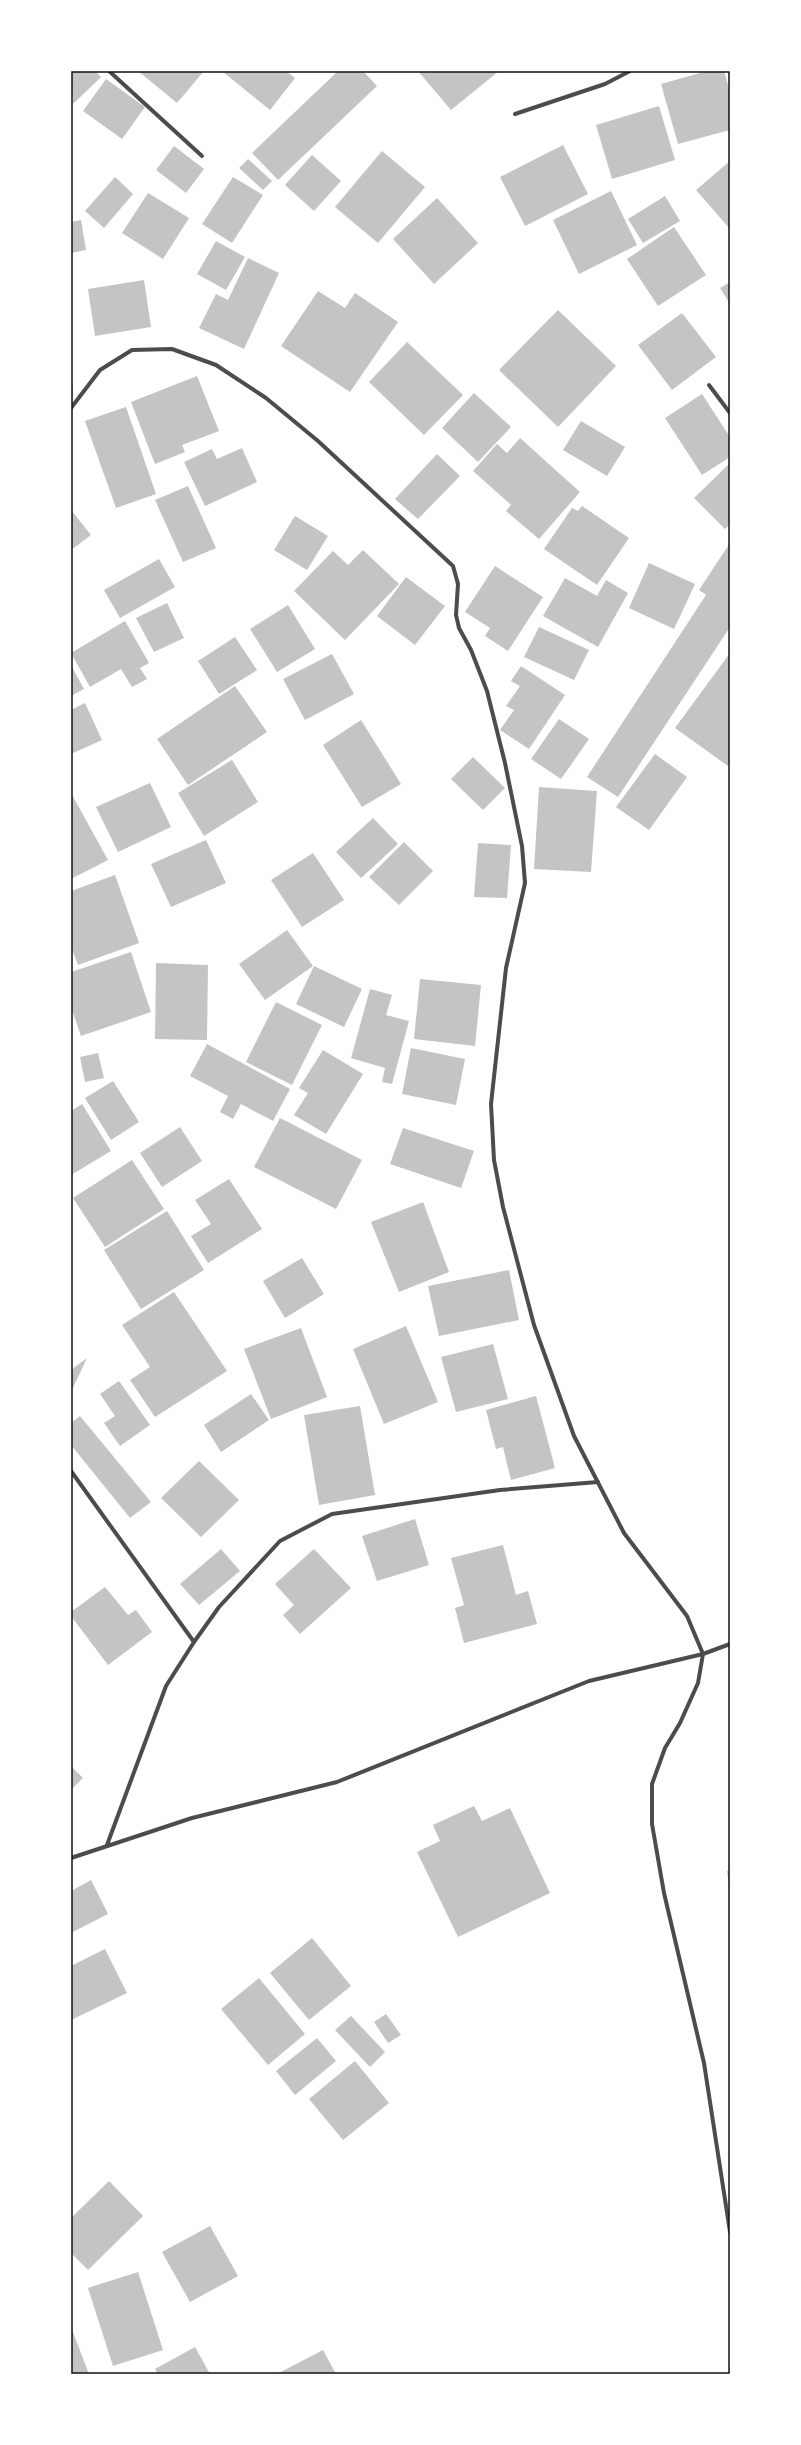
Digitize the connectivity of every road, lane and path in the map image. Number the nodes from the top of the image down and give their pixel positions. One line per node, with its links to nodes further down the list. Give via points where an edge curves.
1 (109, 71): 4 (street)
2 (630, 71): 3 (street, via 605,84)
3 (515, 114)
4 (202, 156)
5 (709, 385): 7 (street)
6 (71, 408): 9 (street, via 100,370 132,350 172,349 216,365 266,398 318,441 454,566 458,584 456,615 459,628 471,650 487,692 522,846 525,883 506,968 495,1050 491,1104 494,1160 503,1207 534,1325 574,1436)
7 (730, 412)
8 (71, 1471): 10 (street)
9 (598, 1482): 10 (street, via 500,1490 332,1514 280,1541 219,1607); 12 (street, via 624,1533 687,1616)
10 (194, 1642): 13 (street, via 166,1686)
11 (730, 1644): 12 (street)
12 (703, 1654): 13 (street, via 588,1681 338,1782 192,1818); 15 (street, via 698,1684 665,1748 652,1784 652,1824 664,1893 704,2063)
13 (107, 1846): 14 (street)
14 (71, 1858)
15 (730, 2232)

